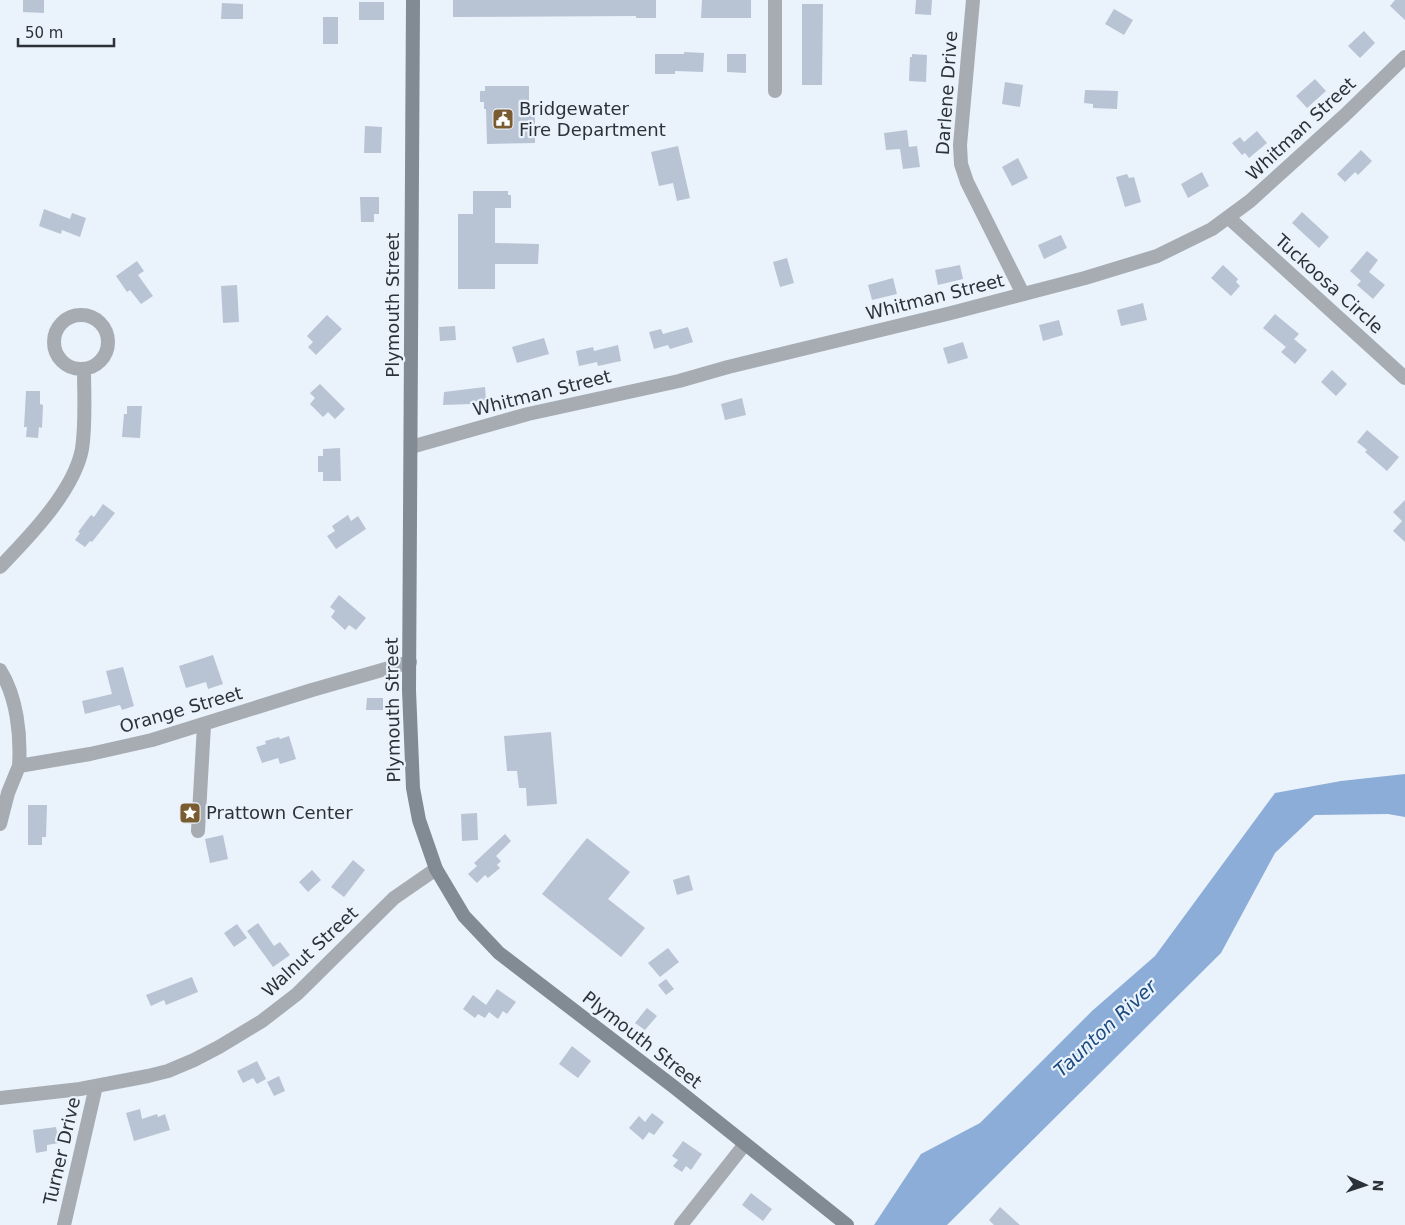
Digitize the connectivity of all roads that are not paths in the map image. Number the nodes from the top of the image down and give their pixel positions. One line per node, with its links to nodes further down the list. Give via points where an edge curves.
1 (413, 0): 10 (main road, Plymouth Street)
2 (775, 0): 5 (street)
3 (973, 0): 7 (street, Darlene Drive, via 961,164)
4 (1405, 57): 6 (street, Whitman Street)
5 (775, 91)
6 (1229, 218): 7 (street, Whitman Street, via 1157,256); 9 (street, Tuckoosa Circle)
7 (1023, 294): 10 (street, Whitman Street, via 679,381 520,416)
8 (84, 369): 11 (street, via 84,433 76,468 47,513)
9 (1405, 378)
10 (411, 447): 12 (main road, Plymouth Street)
11 (0, 567)
12 (410, 662): 14 (street, Orange Street); 18 (main road, Plymouth Street, via 414,788 420,820)
13 (0, 670): 15 (street, via 14,707)
14 (204, 725): 15 (street, Orange Street, via 125,747); 17 (street)
15 (19, 766): 16 (street)
16 (0, 824)
17 (198, 831)
18 (436, 869): 19 (street, Walnut Street, via 394,898 316,976 280,1008 244,1033 168,1070); 21 (main road, Plymouth Street, via 464,916 499,953)
19 (96, 1086): 20 (street, Walnut Street); 22 (street, Turner Drive)
20 (0, 1098)
21 (745, 1144): 23 (street); 24 (main road, Plymouth Street)
22 (64, 1225)
23 (681, 1225)
24 (847, 1225)

